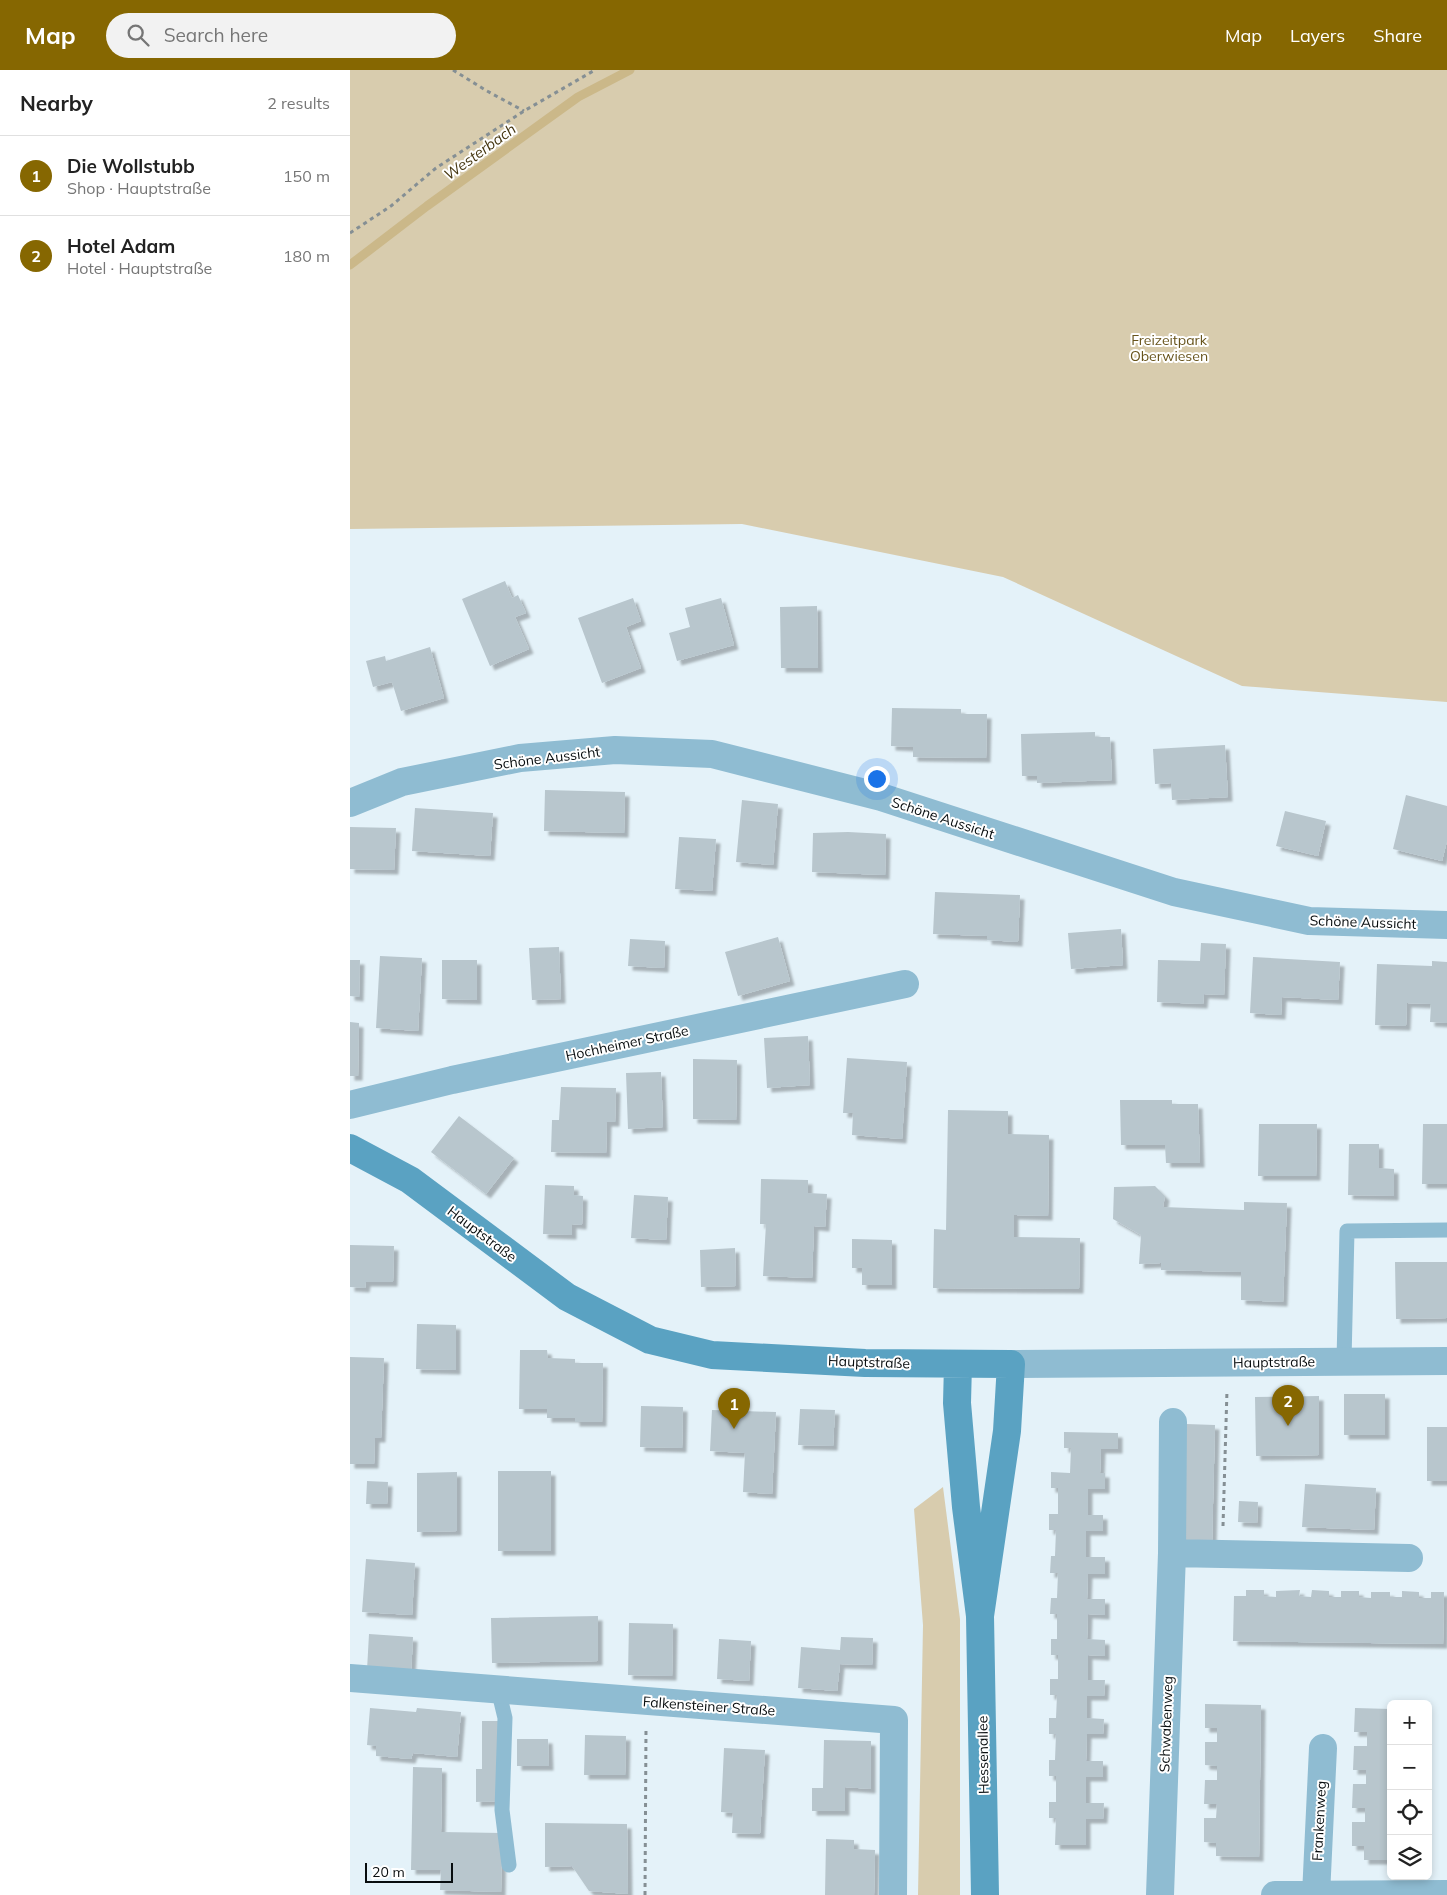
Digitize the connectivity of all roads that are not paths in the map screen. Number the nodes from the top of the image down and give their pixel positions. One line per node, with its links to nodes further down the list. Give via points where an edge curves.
1 (350, 803): 2 (street, Schöne Aussicht, via 402,782 520,758 615,750 712,754 881,798 1174,892 1309,921)
2 (1447, 925)
3 (905, 984): 4 (street, Hochheimer Straße, via 452,1080)
4 (350, 1105)
5 (350, 1148): 9 (main road, Hauptstraße, via 410,1180 567,1297 650,1340 712,1355)
6 (1447, 1230): 7 (lane, via 1347,1231)
7 (1344, 1361): 8 (street, Hauptstraße); 10 (street, Hauptstraße)
8 (1447, 1361)
9 (958, 1364): 10 (main road, Hauptstraße); 14 (main road, Hessenallee, via 957,1403 966,1507)
10 (1011, 1364): 14 (main road, Hessenallee, via 1007,1431)
11 (1173, 1422): 12 (street, Schwabenweg)
12 (1172, 1553): 13 (street); 22 (street, Schwabenweg)
13 (1409, 1558)
14 (980, 1616): 21 (main road, Hessenallee)
15 (350, 1678): 16 (street, Falkensteiner Straße)
16 (498, 1689): 18 (lane, via 505,1718 502,1810); 20 (street, Falkensteiner Straße, via 894,1720)
17 (1323, 1748): 24 (street, Frankenweg)
18 (510, 1865)
19 (1447, 1894): 24 (street)
20 (893, 1895)
21 (986, 1895)
22 (1160, 1895)
23 (1275, 1895): 24 (street)
24 (1316, 1895)

